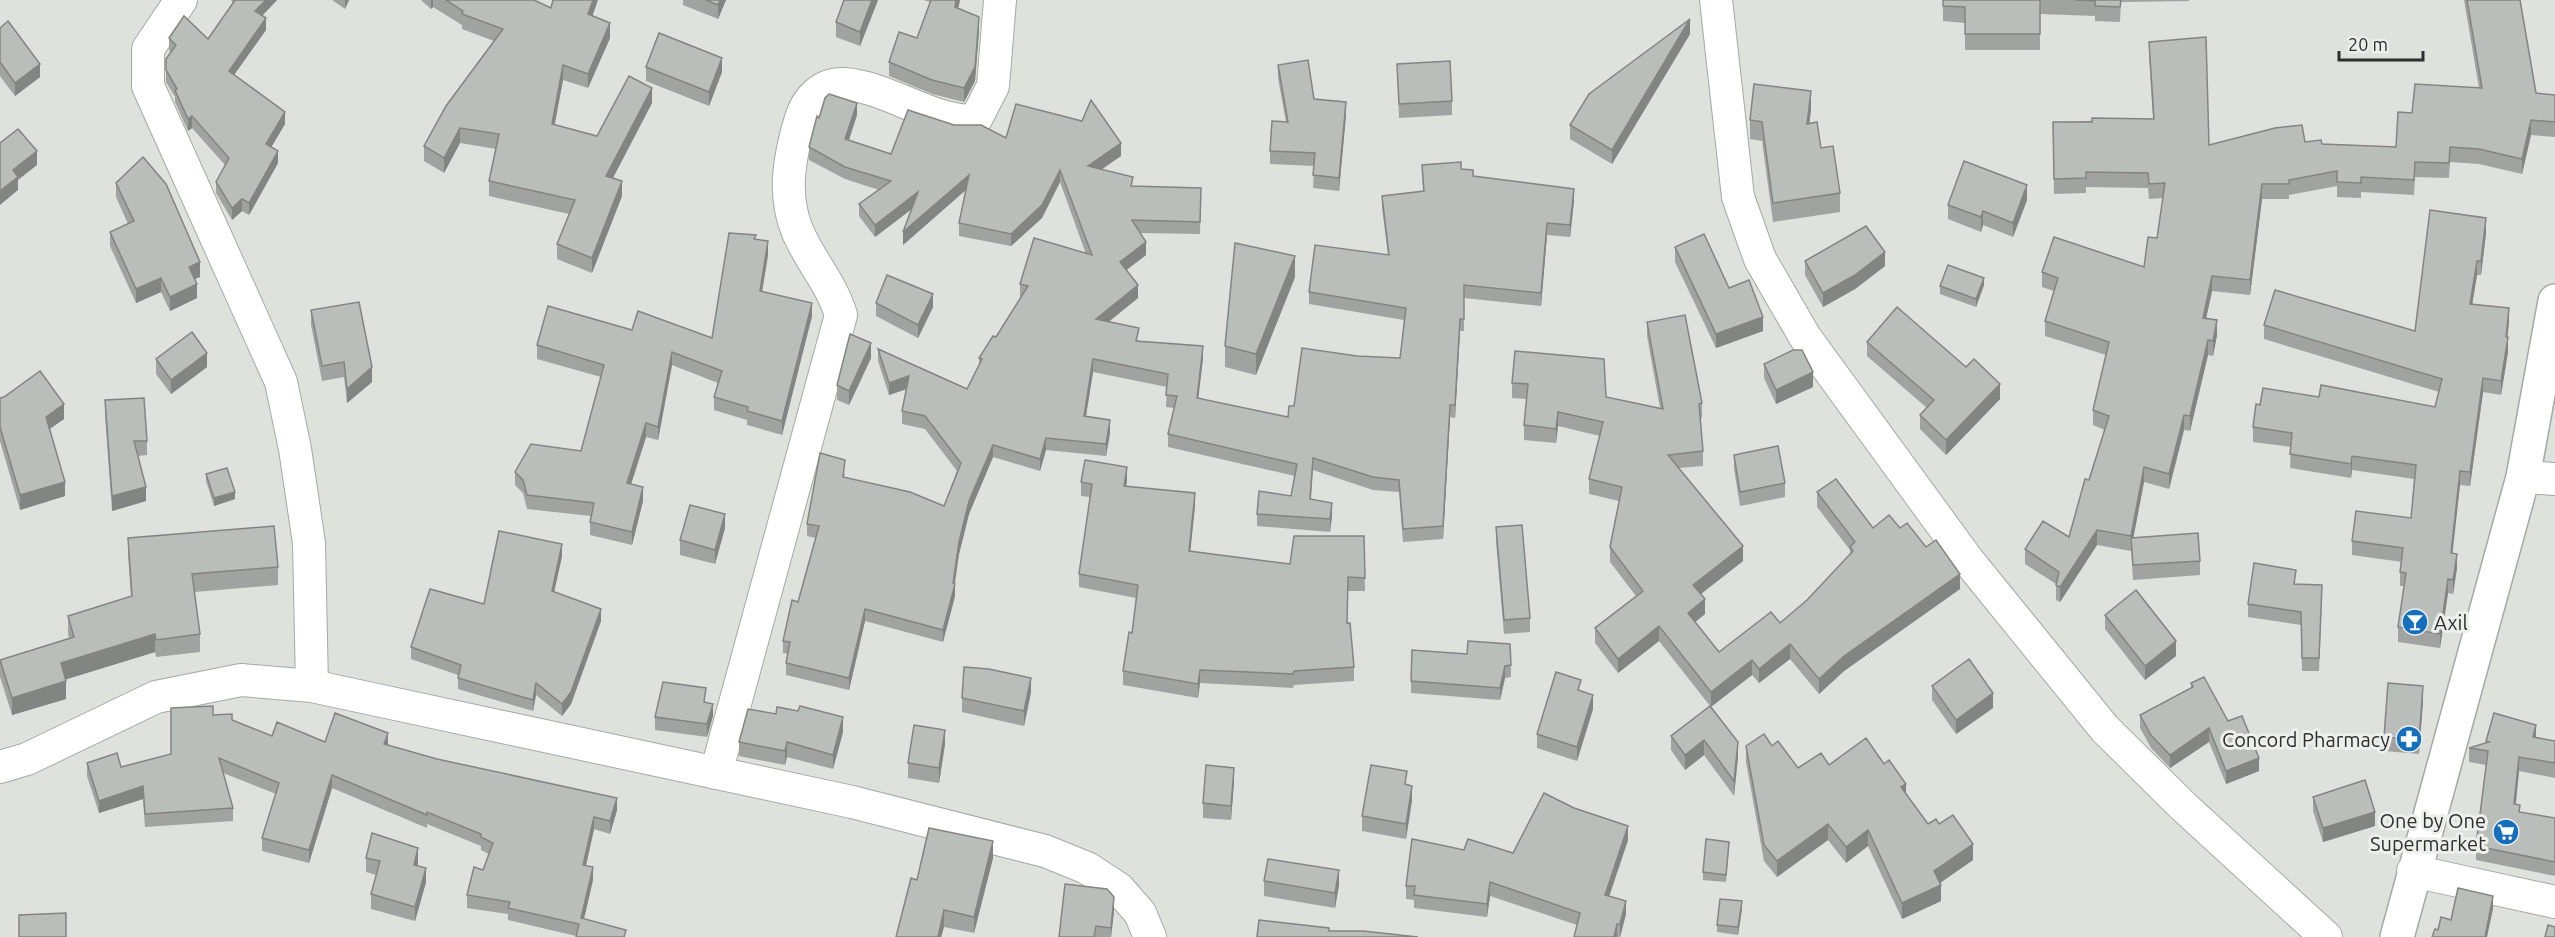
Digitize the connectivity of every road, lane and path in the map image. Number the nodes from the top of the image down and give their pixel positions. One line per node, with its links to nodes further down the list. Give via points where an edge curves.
1 (181, 0): 7 (street, via 148,49 148,86 281,382 296,449 309,543)
2 (1000, 0): 9 (street, via 993,87 975,121 960,121 888,95 843,84 821,89 806,104 790,153 789,202 797,231 834,293 841,315)
3 (1716, 0): 13 (street, via 1738,197 1760,260 1805,337 1967,559 2105,729)
4 (2555, 301): 5 (street)
5 (2523, 477): 6 (street); 10 (street)
6 (2555, 479)
7 (312, 686): 8 (street, via 241,680 156,697 27,759); 9 (street)
8 (0, 767)
9 (716, 773): 12 (street, via 852,802 1045,851 1087,868 1119,889 1140,913)
10 (2413, 871): 11 (street); 14 (street)
11 (2555, 902)
12 (1150, 937)
13 (2326, 937)
14 (2397, 937)

